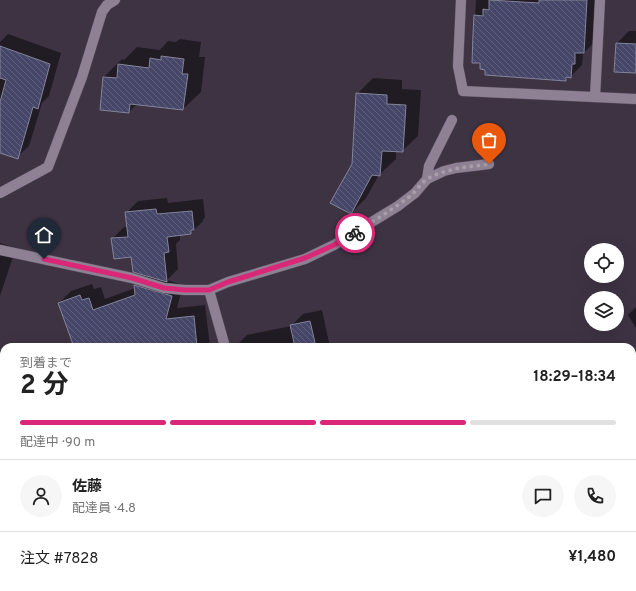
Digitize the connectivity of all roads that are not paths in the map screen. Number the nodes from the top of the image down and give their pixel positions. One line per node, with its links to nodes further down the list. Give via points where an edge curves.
1 (115, 0): 9 (street, via 102,12 82,77 48,167)
2 (461, 0): 4 (street, via 458,66 463,91)
3 (600, 0): 4 (street)
4 (595, 97): 5 (street)
5 (636, 99)
6 (452, 120): 8 (street, via 429,166)
7 (489, 164): 8 (street, via 456,168)
8 (427, 179): 11 (street, via 415,193 398,206 334,245 293,263)
9 (0, 192)
10 (0, 250): 11 (street, via 132,278 164,288)
11 (209, 290): 12 (street)
12 (224, 343)

